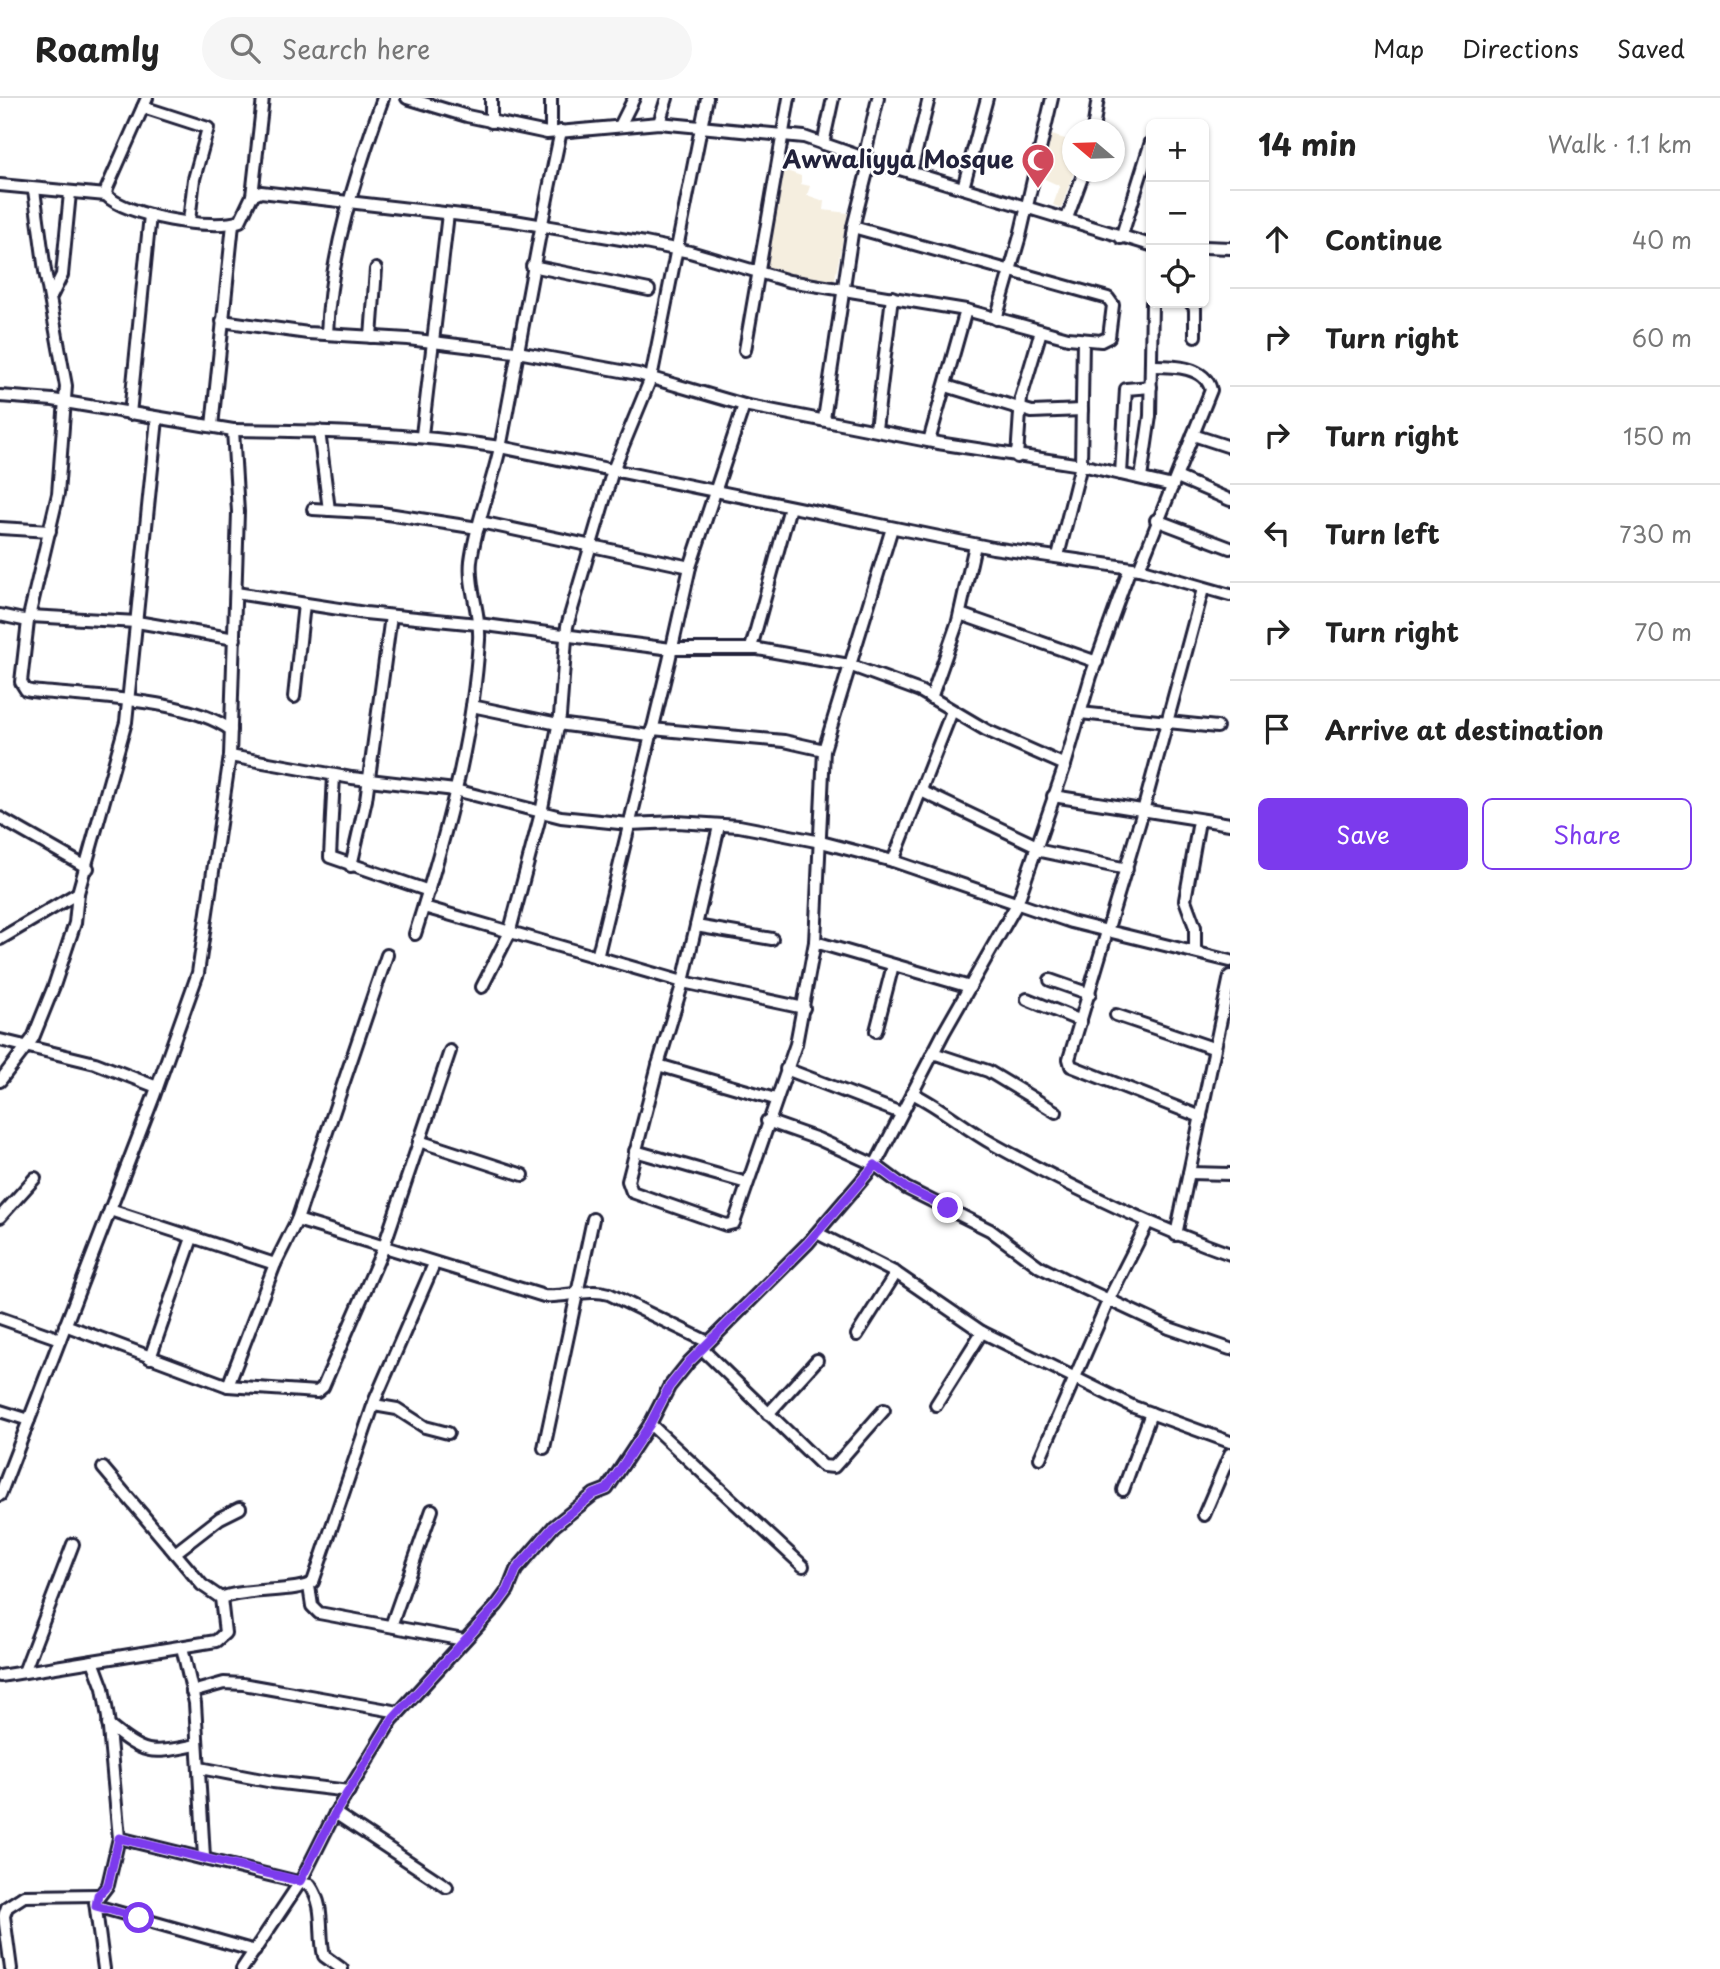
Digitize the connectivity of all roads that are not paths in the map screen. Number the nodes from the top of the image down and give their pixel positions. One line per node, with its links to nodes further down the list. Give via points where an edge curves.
1 (262, 98): 34 (street)
2 (383, 98): 35 (street)
3 (407, 98): 18 (street)
4 (491, 98): 18 (street)
5 (551, 98): 22 (street)
6 (634, 98): 20 (street)
7 (667, 98): 19 (street)
8 (707, 98): 21 (street)
9 (789, 98): 23 (street)
10 (833, 98): 24 (street)
11 (878, 98): 26 (street)
12 (929, 98): 27 (street)
13 (987, 98): 30 (street)
14 (1052, 98): 36 (street)
15 (1098, 98): 17 (street)
16 (145, 103): 33 (street); 40 (street, via 208,128 194,179)
17 (1095, 119)
18 (491, 122): 22 (street)
19 (659, 123): 20 (street); 21 (street)
20 (621, 124): 22 (street)
21 (701, 127): 23 (street); 48 (street)
22 (556, 132): 42 (street)
23 (780, 133): 24 (street); 52 (street)
24 (823, 144): 26 (street)
25 (1146, 158): 44 (street)
26 (867, 159): 27 (street); 43 (street)
27 (911, 172): 30 (street)
28 (1080, 182): 39 (street)
29 (0, 185): 31 (street)
30 (963, 188): 36 (street)
31 (34, 190): 32 (street); 55 (street)
32 (70, 193): 33 (street); 55 (street, via 62,275)
33 (106, 195): 38 (street)
34 (251, 196): 35 (street, via 275,192); 41 (street, via 240,221)
35 (348, 204): 37 (street); 63 (street, via 335,260)
36 (1025, 205): 39 (street); 51 (street)
37 (448, 214): 42 (street); 67 (street)
38 (150, 215): 40 (street); 79 (street)
39 (1067, 218): 44 (street)
40 (189, 221): 41 (street)
41 (233, 224): 61 (street)
42 (540, 226): 48 (street); 49 (street)
43 (853, 227): 51 (street); 54 (street)
44 (1121, 238): 45 (street)
45 (1146, 244)
46 (1209, 247): 47 (street)
47 (1230, 248)
48 (675, 249): 52 (street); 71 (street)
49 (532, 265): 53 (street); 69 (street)
50 (376, 269): 64 (street)
51 (1010, 271): 60 (street); 66 (street, via 1113,301 1109,337)
52 (758, 272): 54 (street); 68 (street)
53 (649, 290)
54 (842, 290): 56 (street); 81 (street)
55 (52, 295): 75 (street)
56 (892, 298): 59 (street); 83 (street)
57 (1152, 308): 70 (street)
58 (1195, 308): 65 (street)
59 (966, 310): 60 (street); 72 (street)
60 (996, 319): 62 (street)
61 (222, 321): 63 (street); 82 (street)
62 (1041, 331): 66 (street); 77 (street)
63 (327, 334): 64 (street)
64 (371, 337): 67 (street)
65 (1195, 337)
66 (1083, 340): 78 (street)
67 (433, 341): 69 (street); 86 (street)
68 (745, 350)
69 (517, 352): 71 (street); 89 (street)
70 (1151, 366): 73 (street); 87 (street, via 1187,369 1210,385)
71 (651, 378): 76 (street); 93 (street)
72 (946, 386): 77 (street); 88 (street)
73 (1151, 387): 94 (street, via 1126,389); 95 (street)
74 (0, 396): 75 (street)
75 (66, 402): 79 (street); 106 (street)
76 (744, 405): 81 (street); 97 (street)
77 (1019, 410): 78 (street); 91 (street)
78 (1082, 410): 92 (street)
79 (130, 414): 80 (street)
80 (157, 419): 82 (street); 121 (street)
81 (824, 419): 83 (street)
82 (212, 426): 84 (street)
83 (876, 429): 88 (street)
84 (233, 430): 85 (street); 114 (street)
85 (319, 431): 86 (street); 101 (street)
86 (422, 435): 89 (street)
87 (1193, 435): 90 (street); 96 (street)
88 (929, 441): 91 (street)
89 (500, 447): 93 (street); 103 (street)
90 (1230, 447)
91 (1017, 457): 92 (street)
92 (1082, 465): 94 (street); 110 (street)
93 (613, 470): 97 (street); 108 (street)
94 (1121, 474): 95 (street)
95 (1141, 478): 96 (street)
96 (1175, 482): 98 (street); 102 (street)
97 (716, 493): 99 (street); 111 (street)
98 (1230, 500)
99 (790, 507): 105 (street); 125 (street)
100 (313, 509): 101 (street)
101 (329, 510): 103 (street)
102 (1157, 520): 109 (street); 112 (street)
103 (479, 525): 108 (street); 122 (street, via 471,571)
104 (0, 528): 106 (street)
105 (892, 528): 107 (street); 128 (street)
106 (50, 531): 120 (street)
107 (975, 545): 110 (street); 117 (street)
108 (589, 547): 111 (street); 123 (street)
109 (1230, 548)
110 (1058, 556): 112 (street)
111 (690, 567): 126 (street)
112 (1134, 569): 113 (street); 127 (street)
113 (1203, 589): 115 (street); 135 (street)
114 (236, 593): 116 (street); 124 (street)
115 (1230, 595)
116 (304, 604): 119 (street); 129 (street)
117 (960, 614): 127 (street); 130 (street)
118 (0, 615): 120 (street)
119 (391, 616): 122 (street); 144 (street)
120 (29, 618): 121 (street); 131 (street, via 21,673 26,690)
121 (137, 622): 124 (street); 131 (street)
122 (478, 624): 123 (street); 132 (street)
123 (567, 634): 126 (street); 136 (street)
124 (235, 639): 138 (street)
125 (751, 648): 126 (street); 128 (street)
126 (671, 649): 139 (street)
127 (1097, 662): 134 (street)
128 (849, 665): 130 (street, via 897,680); 140 (street)
129 (294, 697)
130 (931, 698): 133 (street)
131 (129, 700): 138 (street, via 215,719); 159 (street)
132 (472, 706): 136 (street); 145 (street)
133 (953, 712): 142 (street); 146 (street)
134 (1080, 713): 135 (street); 142 (street)
135 (1166, 723): 137 (street); 148 (street)
136 (558, 724): 139 (street); 149 (street)
137 (1217, 727)
138 (231, 730): 141 (street)
139 (651, 733): 140 (street, via 784,741); 152 (street)
140 (824, 750): 155 (street)
141 (230, 756): 143 (street); 196 (street, via 198,973)
142 (1065, 765): 147 (street)
143 (334, 775): 144 (street); 158 (street, via 329,856)
144 (369, 780): 145 (street); 158 (street)
145 (455, 790): 149 (street); 161 (street)
146 (921, 791): 156 (street); 157 (street)
147 (1053, 796): 148 (street); 156 (street)
148 (1143, 811): 151 (street); 160 (street)
149 (541, 813): 152 (street); 167 (street)
150 (0, 818): 159 (street)
151 (1199, 821): 153 (street); 172 (street, via 1185,900 1195,927)
152 (629, 824): 154 (street); 174 (street)
153 (1230, 824)
154 (719, 826): 155 (street); 165 (street)
155 (821, 842): 157 (street); 171 (street)
156 (1036, 848): 160 (street); 163 (street)
157 (894, 861): 163 (street)
158 (351, 866): 161 (street)
159 (88, 868): 162 (street)
160 (1126, 869): 166 (street)
161 (429, 891): 164 (street)
162 (78, 892): 169 (street); 189 (street, via 75,923)
163 (1017, 904): 166 (street); 181 (street)
164 (424, 907): 167 (street); 168 (street)
165 (696, 926): 170 (street); 179 (street)
166 (1109, 931): 172 (street); 182 (street)
167 (509, 933): 174 (street); 180 (street)
168 (415, 934)
169 (0, 939)
170 (772, 940)
171 (815, 942): 176 (street); 184 (street)
172 (1195, 952): 175 (street)
173 (387, 955): 214 (street)
174 (597, 958): 179 (street)
175 (1230, 961)
176 (893, 965): 181 (street); 187 (street)
177 (1230, 976): 190 (street)
178 (1050, 980): 182 (street)
179 (683, 982): 184 (street); 193 (street)
180 (482, 987)
181 (970, 987): 192 (street)
182 (1090, 994): 186 (street)
183 (1027, 999): 186 (street)
184 (804, 1008): 194 (street)
185 (1116, 1015): 190 (street)
186 (1081, 1021): 201 (street, via 1070,1066)
187 (876, 1031)
188 (0, 1040): 189 (street)
189 (28, 1046): 195 (street); 196 (street, via 95,1063)
190 (1213, 1048): 201 (street)
191 (450, 1051): 203 (street)
192 (933, 1053): 197 (street); 199 (street, via 988,1070)
193 (658, 1065): 198 (street); 204 (street)
194 (786, 1069): 198 (street); 200 (street)
195 (0, 1081)
196 (157, 1087): 211 (street)
197 (912, 1093): 200 (street); 215 (street, via 1012,1155)
198 (775, 1099): 202 (street)
199 (1056, 1112)
200 (901, 1113): 205 (street)
201 (1201, 1117): 206 (street)
202 (767, 1121): 205 (street); 210 (street)
203 (419, 1141): 208 (street); 219 (street)
204 (635, 1152): 210 (street); 210 (street, via 628,1181 632,1192 726,1225 734,1223)
205 (875, 1165): 216 (street); 225 (street, via 906,1188 990,1230 1040,1267)
206 (1189, 1173): 207 (street); 217 (street)
207 (1230, 1174)
208 (523, 1175)
209 (34, 1178): 212 (street)
210 (747, 1183)
211 (110, 1210): 218 (street); 227 (street)
212 (0, 1217)
213 (593, 1219): 224 (street)
214 (297, 1220): 219 (street); 221 (street)
215 (1148, 1222): 217 (street); 225 (street)
216 (817, 1233): 223 (street); 232 (street)
217 (1176, 1235): 220 (street)
218 (192, 1238): 221 (street); 234 (street)
219 (383, 1249): 222 (street); 237 (street, via 320,1391)
220 (1230, 1254)
221 (275, 1264): 237 (street)
222 (434, 1264): 224 (street, via 544,1296); 238 (street)
223 (896, 1273): 228 (street); 229 (street)
224 (580, 1294): 232 (street, via 596,1290 609,1294); 248 (street)
225 (1109, 1298): 233 (street, via 1169,1328); 236 (street)
226 (0, 1318): 231 (street)
227 (65, 1325): 231 (street); 234 (street)
228 (982, 1332): 236 (street); 239 (street)
229 (857, 1335)
230 (1230, 1336): 233 (street)
231 (60, 1339): 244 (street)
232 (705, 1346): 243 (street); 245 (street, via 669,1387)
233 (1227, 1348)
234 (149, 1358): 237 (street)
235 (817, 1360): 243 (street)
236 (1073, 1378): 242 (street); 250 (street)
237 (228, 1386)
238 (374, 1405): 246 (street, via 397,1409 425,1427); 260 (street)
239 (936, 1405)
240 (884, 1410): 243 (street, via 831,1468 820,1465)
241 (0, 1411): 244 (street)
242 (1151, 1413): 247 (street); 252 (street)
243 (768, 1414)
244 (29, 1420): 253 (street)
245 (650, 1424): 259 (street); 263 (street, via 607,1489 554,1526 516,1570 497,1605)
246 (448, 1433)
247 (1230, 1443)
248 (544, 1448)
249 (1230, 1454): 256 (street)
250 (1040, 1458)
251 (103, 1468): 258 (street)
252 (1123, 1490)
253 (0, 1496)
254 (240, 1508): 258 (street)
255 (432, 1510): 262 (street)
256 (1204, 1515)
257 (74, 1544): 266 (street)
258 (175, 1553): 261 (street, via 202,1585)
259 (803, 1566)
260 (309, 1586): 261 (street); 262 (street, via 312,1606 318,1612)
261 (221, 1598): 264 (street, via 225,1633 221,1638)
262 (391, 1626): 263 (street)
263 (464, 1640): 269 (street)
264 (182, 1647): 265 (street); 268 (street)
265 (93, 1661): 266 (street); 270 (street, via 103,1688)
266 (23, 1672): 267 (street)
267 (0, 1676)
268 (192, 1692): 269 (street, via 224,1683 243,1684); 271 (street)
269 (399, 1712): 273 (street)
270 (108, 1725): 271 (street, via 139,1749 152,1752); 275 (street)
271 (196, 1745): 272 (street)
272 (200, 1769): 273 (street); 276 (street)
273 (349, 1791): 274 (street)
274 (335, 1813): 277 (street); 278 (street)
275 (119, 1838): 276 (street); 279 (street, via 108,1885)
276 (204, 1857): 277 (street)
277 (300, 1881): 280 (street); 284 (street, via 317,1895 324,1956)
278 (447, 1887)
279 (97, 1901): 280 (street); 281 (street, via 24,1896 14,1901 4,1916); 282 (street)
280 (255, 1951): 283 (street)
281 (11, 1969)
282 (104, 1969)
283 (242, 1969)
284 (342, 1969)

